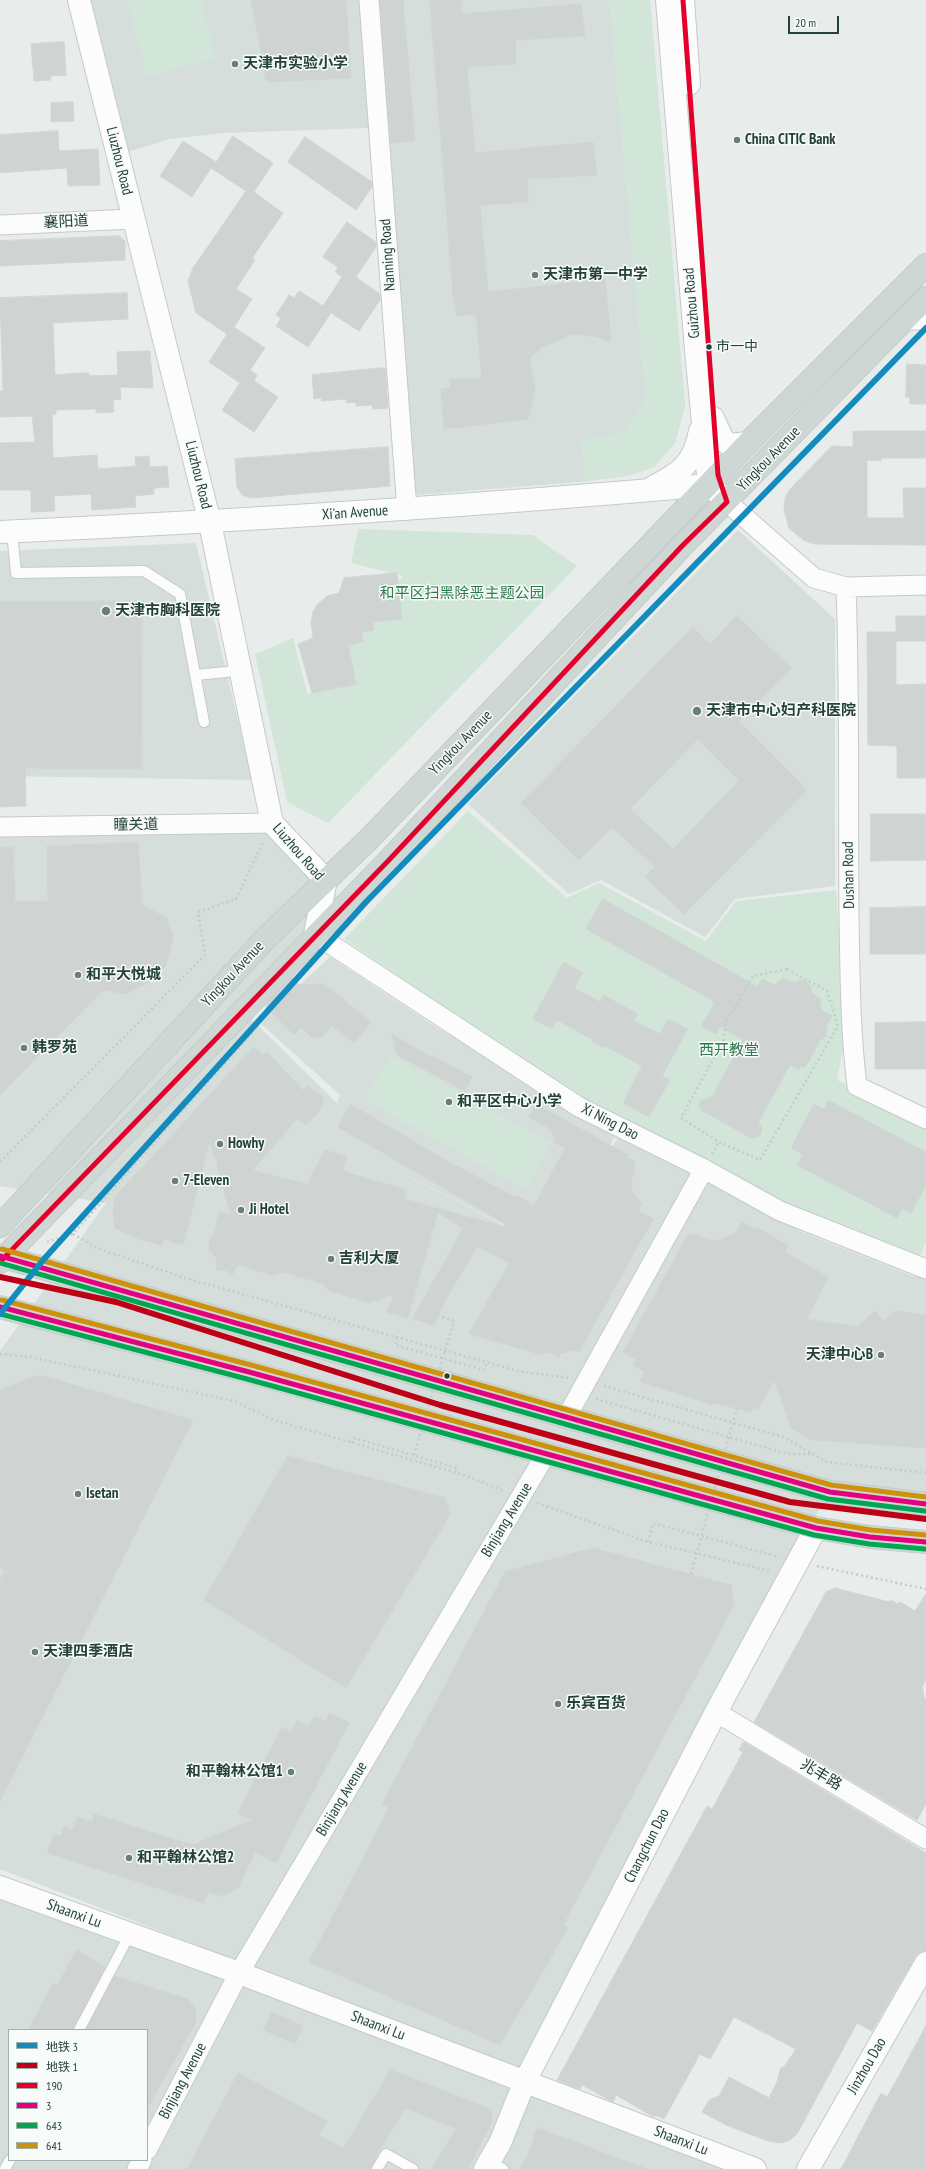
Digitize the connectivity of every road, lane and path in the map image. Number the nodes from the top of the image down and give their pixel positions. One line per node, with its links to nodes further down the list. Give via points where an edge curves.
1 (79, 0): 5 (street, Liuzhou Road)
2 (369, 0): 17 (street, Nanning Road)
3 (667, 0): 12 (street, Guizhou Road)
4 (683, 0): 12 (street, Guizhou Road)
5 (133, 219): 6 (street, 襄阳道); 18 (street, Liuzhou Road)
6 (0, 225)
7 (926, 265): 11 (main road, Yingkou Avenue)
8 (926, 298): 9 (main road, Yingkou Avenue)
9 (905, 320): 10 (street); 11 (street); 16 (main road, Yingkou Avenue)
10 (926, 320)
11 (865, 327): 13 (main road, Yingkou Avenue)
12 (708, 419): 13 (street, via 723,440 730,445); 14 (street, Guizhou Road); 15 (street, via 685,467 674,476)
13 (748, 443): 14 (main road, Yingkou Avenue)
14 (713, 480): 15 (street, Xi'an Avenue); 16 (street, Guizhou Road); 27 (main road, Yingkou Avenue, via 369,839)
15 (647, 490): 17 (street, Xi'an Avenue)
16 (727, 502): 21 (street, via 814,578); 28 (main road, Yingkou Avenue, via 683,545 389,860)
17 (407, 510): 18 (street, Xi'an Avenue)
18 (210, 522): 19 (street, Xi'an Avenue); 22 (street, Liuzhou Road)
19 (6, 532): 23 (lane, via 16,574 144,571 180,594)
20 (926, 585): 21 (street)
21 (846, 587): 30 (street, Dushan Road, via 850,686 848,829 851,1041 857,1086)
22 (240, 668): 23 (lane); 25 (street, Liuzhou Road)
23 (195, 675): 24 (lane)
24 (204, 722)
25 (272, 824): 26 (street, 瞳关道); 27 (street, Liuzhou Road); 32 (path, via 236,899 198,912 205,955)
26 (0, 827)
27 (326, 880): 28 (street, Liuzhou Road); 34 (main road, Yingkou Avenue, via 267,937)
28 (315, 934): 33 (street, Xi Ning Dao, via 579,1107); 37 (main road, Yingkou Avenue)
29 (253, 1032): 35 (path)
30 (926, 1118)
31 (719, 1142): 31 (path, via 681,1118 724,1039 726,1022 753,976 787,969 827,991 838,1026 760,1160)
32 (0, 1162)
33 (704, 1169): 38 (street, Xi Ning Dao, via 780,1211); 45 (street)
34 (0, 1226)
35 (73, 1234): 36 (path); 41 (path, via 97,1248 188,1279)
36 (45, 1243)
37 (1, 1261): 47 (main road, via 60,1272)
38 (924, 1264)
39 (0, 1307): 50 (main road)
40 (439, 1316): 43 (path, bridge, via 454,1321)
41 (397, 1337): 43 (path, via 395,1345); 44 (path)
42 (0, 1354): 49 (path, via 31,1357 234,1401 274,1420)
43 (443, 1359): 44 (path, via 484,1370); 52 (path, bridge)
44 (487, 1362): 45 (path)
45 (583, 1387): 47 (street); 48 (path, via 674,1422); 51 (path, via 783,1437)
46 (737, 1408): 48 (path, bridge)
47 (566, 1418): 56 (main road, via 830,1492)
48 (729, 1437): 51 (path, via 788,1454); 58 (path, bridge)
49 (352, 1444): 52 (path, via 354,1438); 53 (path)
50 (546, 1454): 55 (street, Binjiang Avenue); 57 (main road)
51 (812, 1454): 54 (path, via 827,1462)
52 (414, 1455): 53 (path, via 456,1468)
53 (455, 1473): 55 (path)
54 (926, 1474)
55 (520, 1497): 59 (path); 69 (street, Binjiang Avenue)
56 (926, 1504)
57 (816, 1528): 60 (main road, via 870,1537); 61 (street, Changchun Dao)
58 (702, 1537): 59 (path, via 653,1523); 61 (path, via 743,1548); 62 (path, bridge)
59 (648, 1542): 61 (path, via 746,1564)
60 (926, 1542)
61 (794, 1570): 63 (path); 64 (street, Changchun Dao)
62 (691, 1574)
63 (926, 1589)
64 (716, 1712): 65 (street, 兆丰路); 71 (street, Changchun Dao)
65 (926, 1839)
66 (0, 1887): 67 (street, Shaanxi Lu)
67 (130, 1934): 69 (street, Shaanxi Lu); 70 (lane)
68 (926, 1963): 78 (street, Jinzhou Dao)
69 (239, 1973): 71 (street, Shaanxi Lu); 72 (street, Binjiang Avenue)
70 (80, 2029)
71 (525, 2081): 73 (street, Shaanxi Lu); 74 (street, Changchun Dao)
72 (148, 2148)
73 (726, 2164): 77 (street, Shaanxi Lu)
74 (493, 2167)
75 (377, 2169): 76 (lane, via 386,2154)
76 (413, 2169)
77 (755, 2169)
78 (808, 2169)

